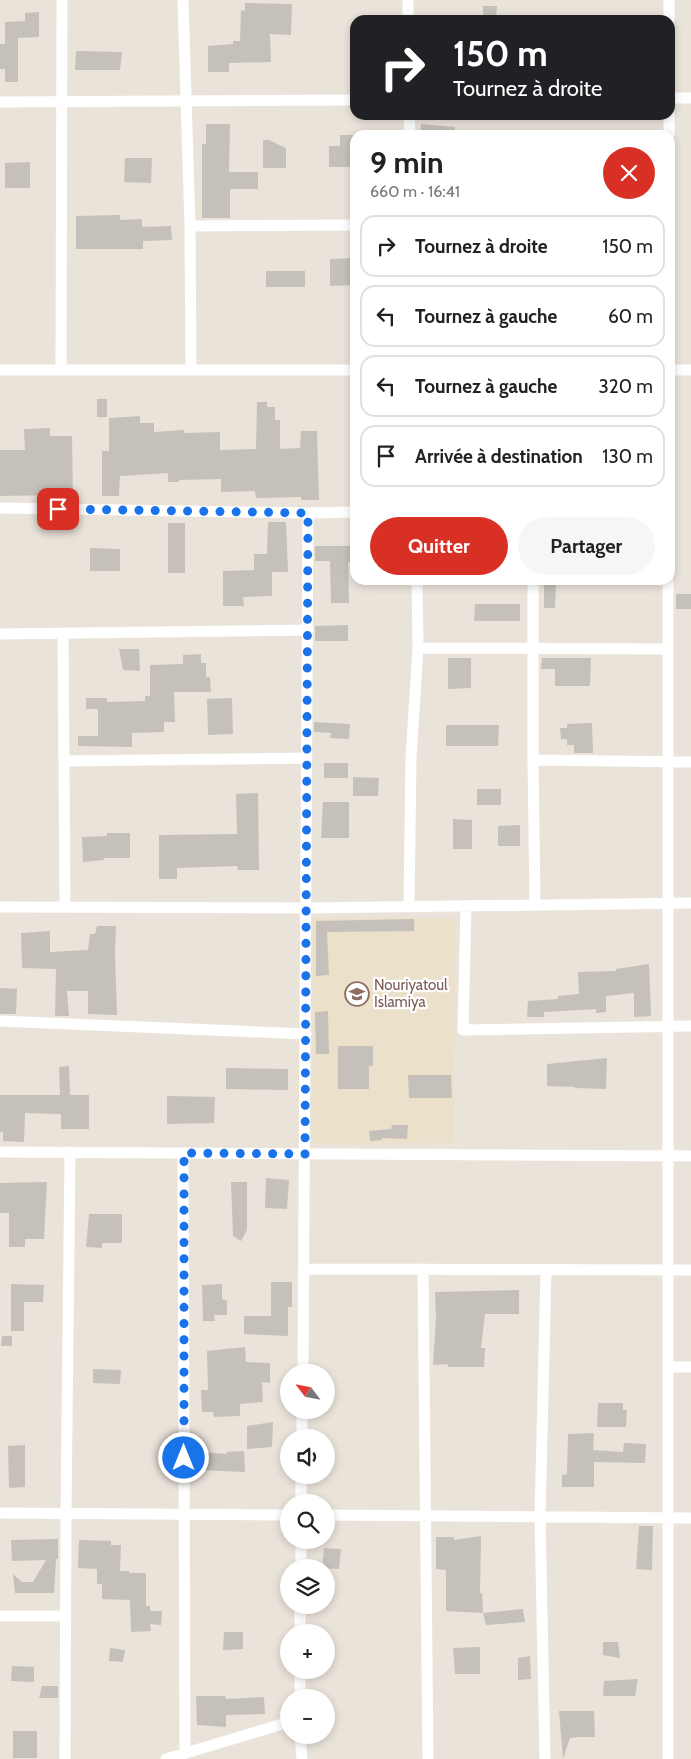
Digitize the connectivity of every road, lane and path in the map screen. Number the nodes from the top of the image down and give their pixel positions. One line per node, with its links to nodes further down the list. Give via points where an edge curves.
1 (62, 0): 12 (street)
2 (183, 0): 10 (street)
3 (408, 0): 5 (street)
4 (669, 0): 6 (street)
5 (408, 15)
6 (669, 15)
7 (675, 98): 8 (street)
8 (691, 98)
9 (350, 100): 10 (street)
10 (187, 101): 12 (street); 14 (street)
11 (0, 102): 12 (street)
12 (62, 102): 16 (street)
13 (350, 225): 14 (street)
14 (190, 226): 17 (street)
15 (0, 370): 16 (street)
16 (61, 370): 17 (street)
17 (191, 370): 18 (street)
18 (350, 370)
19 (675, 370): 20 (street)
20 (691, 370)
21 (0, 508): 23 (street)
22 (350, 512): 23 (street)
23 (308, 513): 27 (street)
24 (417, 585): 30 (street)
25 (533, 585): 31 (street)
26 (668, 585): 32 (street)
27 (308, 630): 28 (street); 33 (street)
28 (64, 633): 29 (street); 35 (street)
29 (0, 634)
30 (418, 648): 31 (street); 43 (street, via 411,758)
31 (533, 648): 32 (street); 34 (street)
32 (668, 649): 36 (street)
33 (307, 758): 35 (street); 45 (street)
34 (533, 760): 36 (street); 40 (street)
35 (64, 761): 44 (street)
36 (668, 761): 37 (street); 38 (street)
37 (691, 762)
38 (668, 903): 39 (street); 40 (street); 47 (street)
39 (691, 903)
40 (535, 905): 41 (street)
41 (466, 906): 43 (street); 47 (street, via 463,1030)
42 (0, 907): 44 (street)
43 (409, 907): 45 (street)
44 (65, 908): 45 (street)
45 (306, 908): 49 (street)
46 (0, 1021): 49 (street)
47 (668, 1026): 48 (street); 54 (street)
48 (691, 1026)
49 (306, 1034): 53 (street)
50 (0, 1152): 51 (street)
51 (70, 1152): 52 (street); 65 (street)
52 (184, 1153): 53 (street); 66 (street)
53 (305, 1154): 54 (street); 56 (street)
54 (668, 1156): 55 (street); 59 (street)
55 (691, 1156)
56 (304, 1269): 57 (street); 61 (street)
57 (423, 1269): 58 (street); 69 (street)
58 (546, 1270): 59 (street); 70 (street)
59 (668, 1270): 60 (street); 62 (street)
60 (691, 1270)
61 (303, 1364)
62 (668, 1367): 63 (street); 71 (street)
63 (691, 1367)
64 (0, 1514): 65 (street)
65 (66, 1514): 66 (street); 74 (street)
66 (184, 1515): 67 (street); 77 (street)
67 (280, 1515)
68 (335, 1515): 69 (street)
69 (425, 1516): 70 (street); 81 (street)
70 (540, 1516): 71 (street); 82 (street)
71 (668, 1517): 72 (street); 83 (street)
72 (691, 1518)
73 (0, 1616): 74 (street)
74 (66, 1616): 78 (street)
75 (280, 1725): 77 (street)
76 (301, 1744): 80 (street)
77 (185, 1753): 79 (street)
78 (65, 1759)
79 (166, 1759)
80 (302, 1759)
81 (428, 1759)
82 (545, 1759)
83 (668, 1759)

